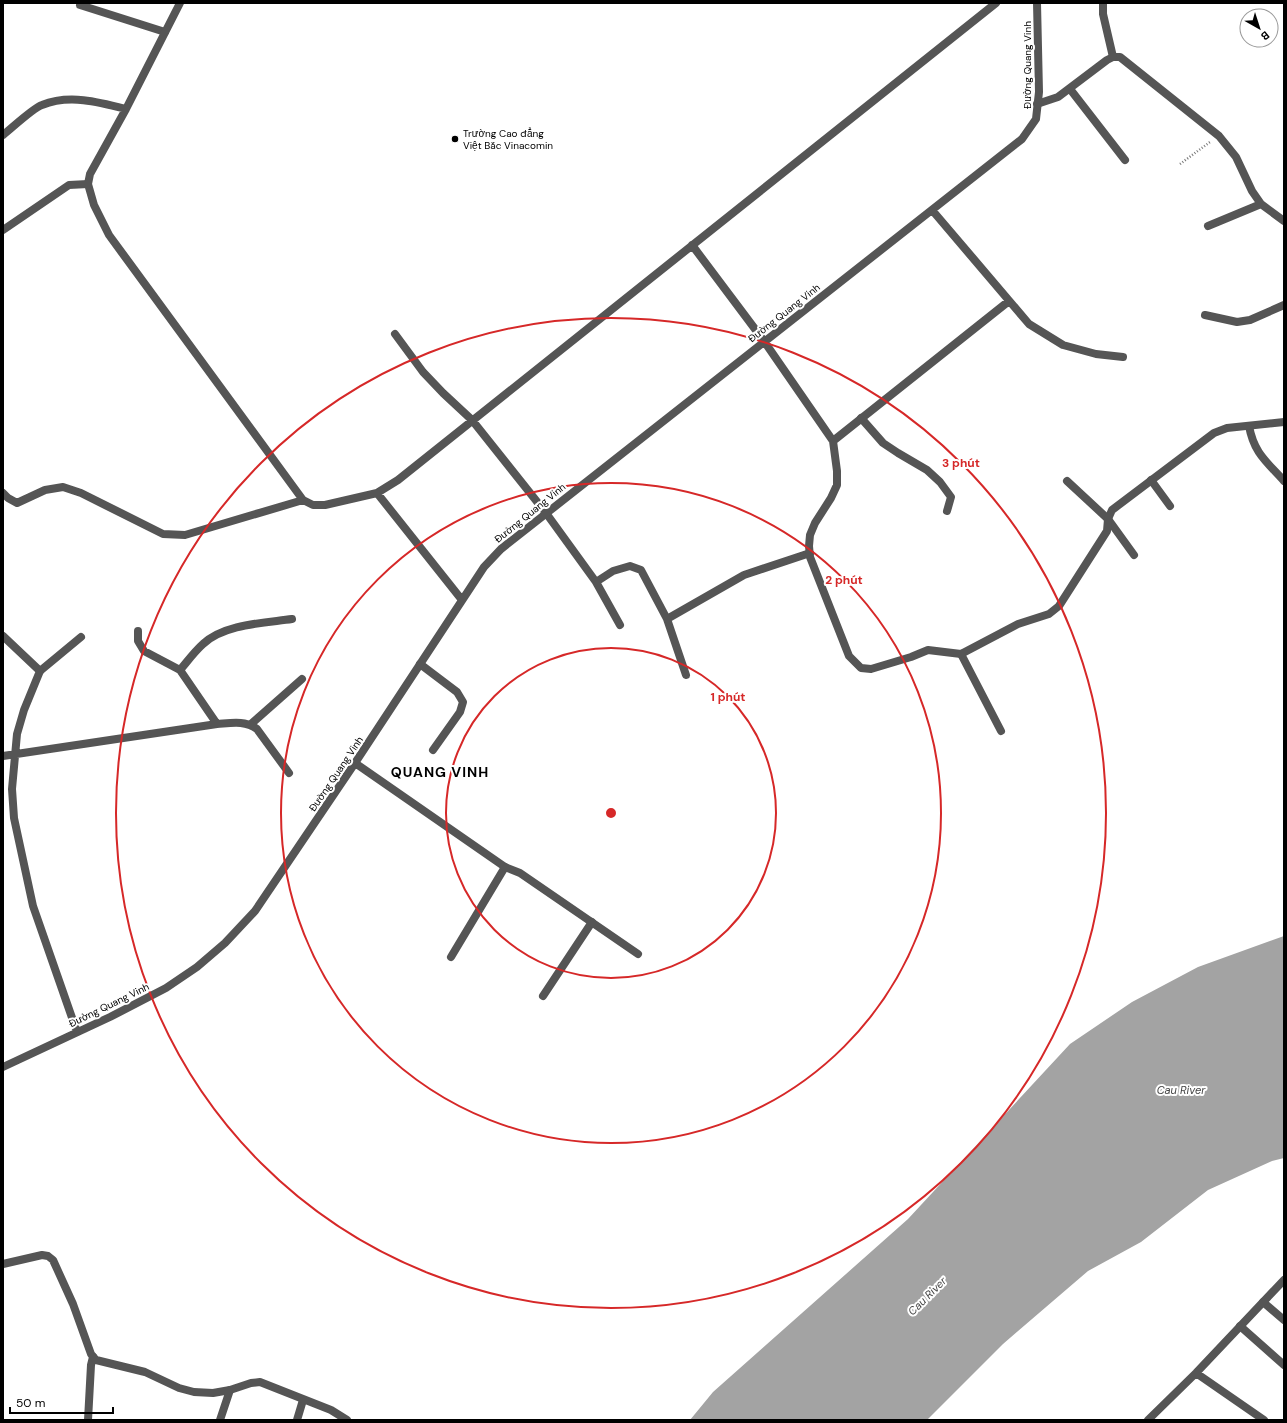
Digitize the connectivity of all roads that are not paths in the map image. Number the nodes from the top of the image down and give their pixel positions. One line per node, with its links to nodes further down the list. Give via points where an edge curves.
1 (180, 3): 6 (street)
2 (996, 3): 19 (street)
3 (1037, 3): 9 (street, Đường Quang Vinh)
4 (1103, 3): 7 (street, via 1103,14)
5 (80, 5): 6 (street)
6 (165, 32): 10 (street)
7 (1114, 57): 8 (street); 14 (street, via 1120,57 1219,136 1236,157)
8 (1070, 89): 9 (street, via 1058,97); 12 (street)
9 (1037, 104): 15 (street, Đường Quang Vinh, via 1036,119 1022,139)
10 (126, 109): 11 (street, via 90,100 57,100 41,105); 13 (street, via 96,162)
11 (3, 135)
12 (1125, 160)
13 (88, 184): 18 (street, via 69,185); 36 (street, via 94,205 109,235)
14 (1261, 204): 16 (street); 17 (street)
15 (932, 210): 20 (street); 24 (street, Đường Quang Vinh)
16 (1284, 221)
17 (1208, 226)
18 (3, 230)
19 (692, 245): 24 (street); 27 (street)
20 (1008, 301): 25 (street, via 1029,324 1063,346); 26 (street)
21 (1284, 305): 22 (street, via 1250,320 1237,322)
22 (1205, 316)
23 (395, 334): 27 (street, via 423,372)
24 (764, 341): 30 (street); 39 (street, Đường Quang Vinh)
25 (1123, 357)
26 (862, 418): 30 (street); 38 (street, via 883,442 940,482 951,496)
27 (472, 420): 35 (street, via 398,480); 39 (street)
28 (1284, 422): 29 (street)
29 (1249, 426): 32 (street, via 1227,428 1214,433); 33 (street, via 1256,449)
30 (833, 441): 41 (street, via 836,485 810,535)
31 (1067, 480): 40 (street)
32 (1151, 480): 37 (street); 40 (street, via 1112,510)
33 (1284, 481)
34 (3, 493): 36 (street, via 17,503 45,490 62,487 81,492 163,534 185,535)
35 (377, 493): 36 (street, via 325,505); 44 (street)
36 (303, 500)
37 (1170, 506)
38 (947, 511)
39 (546, 513): 43 (street); 44 (street, Đường Quang Vinh, via 500,549 484,567)
40 (1108, 519): 42 (street); 51 (street, via 1107,531 1059,606 1049,614 1022,622)
41 (810, 553): 46 (street, via 744,575); 51 (street, via 849,656 861,668 871,669 928,650)
42 (1134, 555)
43 (596, 582): 46 (street, via 613,571 630,566 641,570); 47 (street)
44 (462, 600): 52 (street, Đường Quang Vinh)
45 (292, 619): 53 (street, via 230,628 203,644)
46 (667, 619): 55 (street)
47 (620, 625)
48 (138, 631): 53 (street, via 138,642 144,651)
49 (3, 636): 54 (street)
50 (81, 637): 54 (street)
51 (960, 654): 59 (street)
52 (420, 664): 60 (street, via 457,692 462,702 460,712); 63 (street, Đường Quang Vinh)
53 (180, 670): 57 (street)
54 (40, 671): 61 (street, via 24,710)
55 (686, 675)
56 (302, 679): 58 (street)
57 (217, 724): 58 (street); 61 (street)
58 (251, 724): 64 (street)
59 (1001, 731)
60 (433, 750)
61 (15, 753): 62 (street); 70 (street, via 12,789 14,818 34,906)
62 (3, 756)
63 (355, 763): 65 (street); 70 (street, Đường Quang Vinh, via 255,911 225,944 166,988)
64 (289, 773)
65 (505, 867): 66 (street, via 520,873); 68 (street)
66 (592, 922): 67 (street); 69 (street)
67 (638, 954)
68 (451, 957)
69 (543, 996)
70 (78, 1032): 71 (street, Đường Quang Vinh)
71 (3, 1067)
72 (3, 1264): 77 (street, via 42,1255 53,1260)
73 (1283, 1283): 74 (street)
74 (1263, 1302): 75 (street); 76 (street)
75 (1284, 1320)
76 (1240, 1326): 78 (street); 79 (street)
77 (93, 1357): 80 (street, via 96,1360 145,1372 194,1392 213,1393); 82 (street)
78 (1284, 1365)
79 (1196, 1373): 86 (street); 87 (street)
80 (230, 1390): 81 (street, via 260,1382); 83 (street)
81 (303, 1400): 84 (street); 85 (street, via 331,1410)
82 (88, 1420)
83 (220, 1420)
84 (297, 1420)
85 (347, 1420)
86 (1148, 1420)
87 (1264, 1420)

